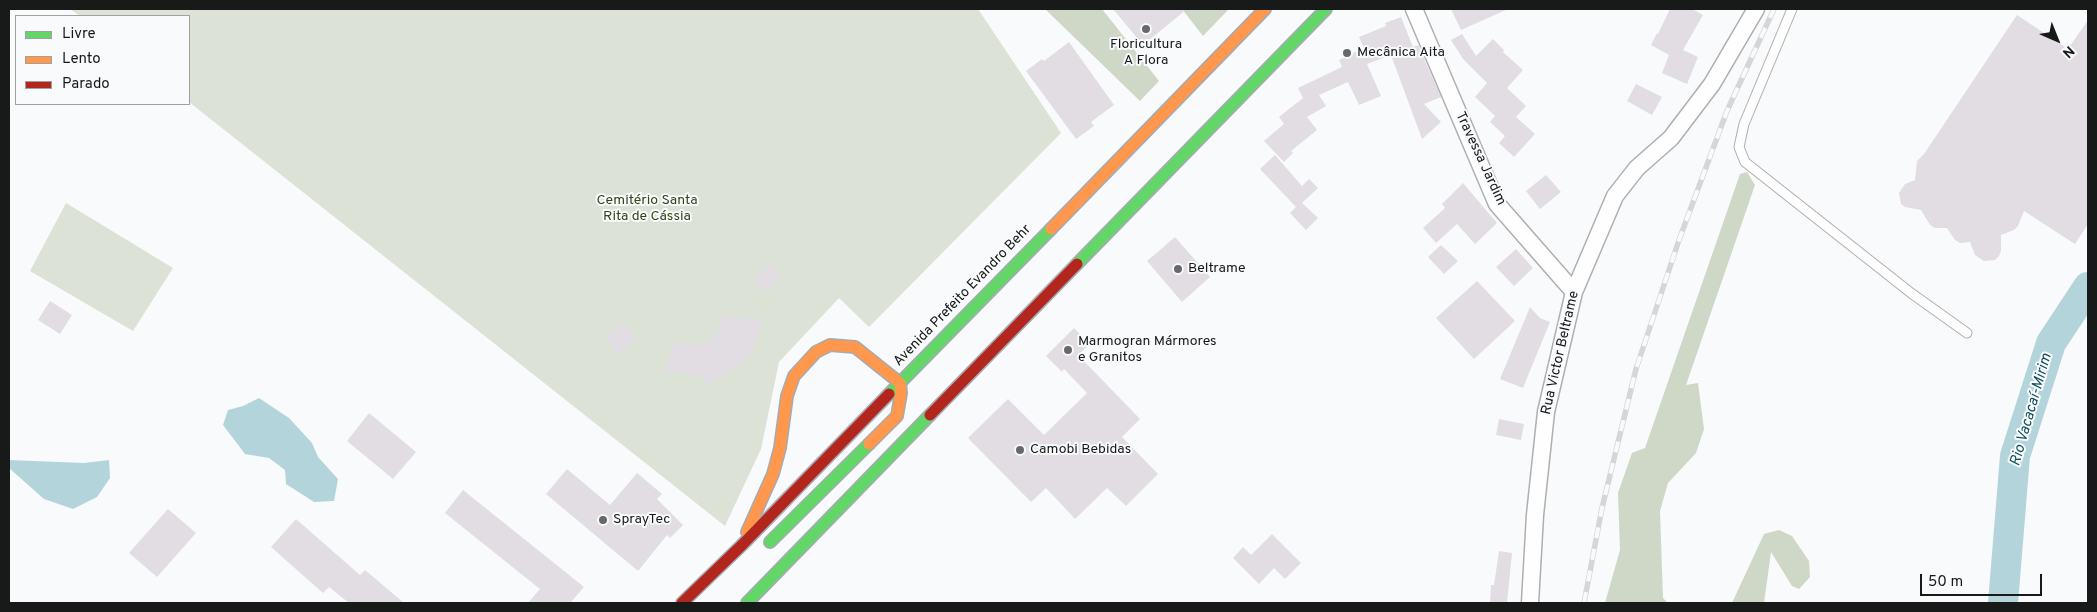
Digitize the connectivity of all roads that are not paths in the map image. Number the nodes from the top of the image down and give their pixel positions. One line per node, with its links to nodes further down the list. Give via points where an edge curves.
1 (1265, 9): 8 (highway, Avenida Prefeito Evandro Behr)
2 (1326, 9): 12 (highway)
3 (1414, 9): 6 (street, Travessa Jardim, via 1497,204)
4 (1756, 9): 6 (street, Rua Victor Beltrame, via 1712,84 1671,138 1636,168 1614,196)
5 (1792, 9): 7 (lane, via 1744,124 1739,147 1745,162)
6 (1574, 292): 13 (street, Rua Victor Beltrame, via 1546,412)
7 (1967, 333)
8 (900, 383): 9 (highway, Avenida Prefeito Evandro Behr); 9 (highway, via 854,347 830,345 804,363 794,376 787,396 773,474); 10 (highway, via 897,416)
9 (742, 545): 11 (highway, Avenida Prefeito Evandro Behr)
10 (765, 548)
11 (682, 603)
12 (747, 603)
13 (1530, 603)

